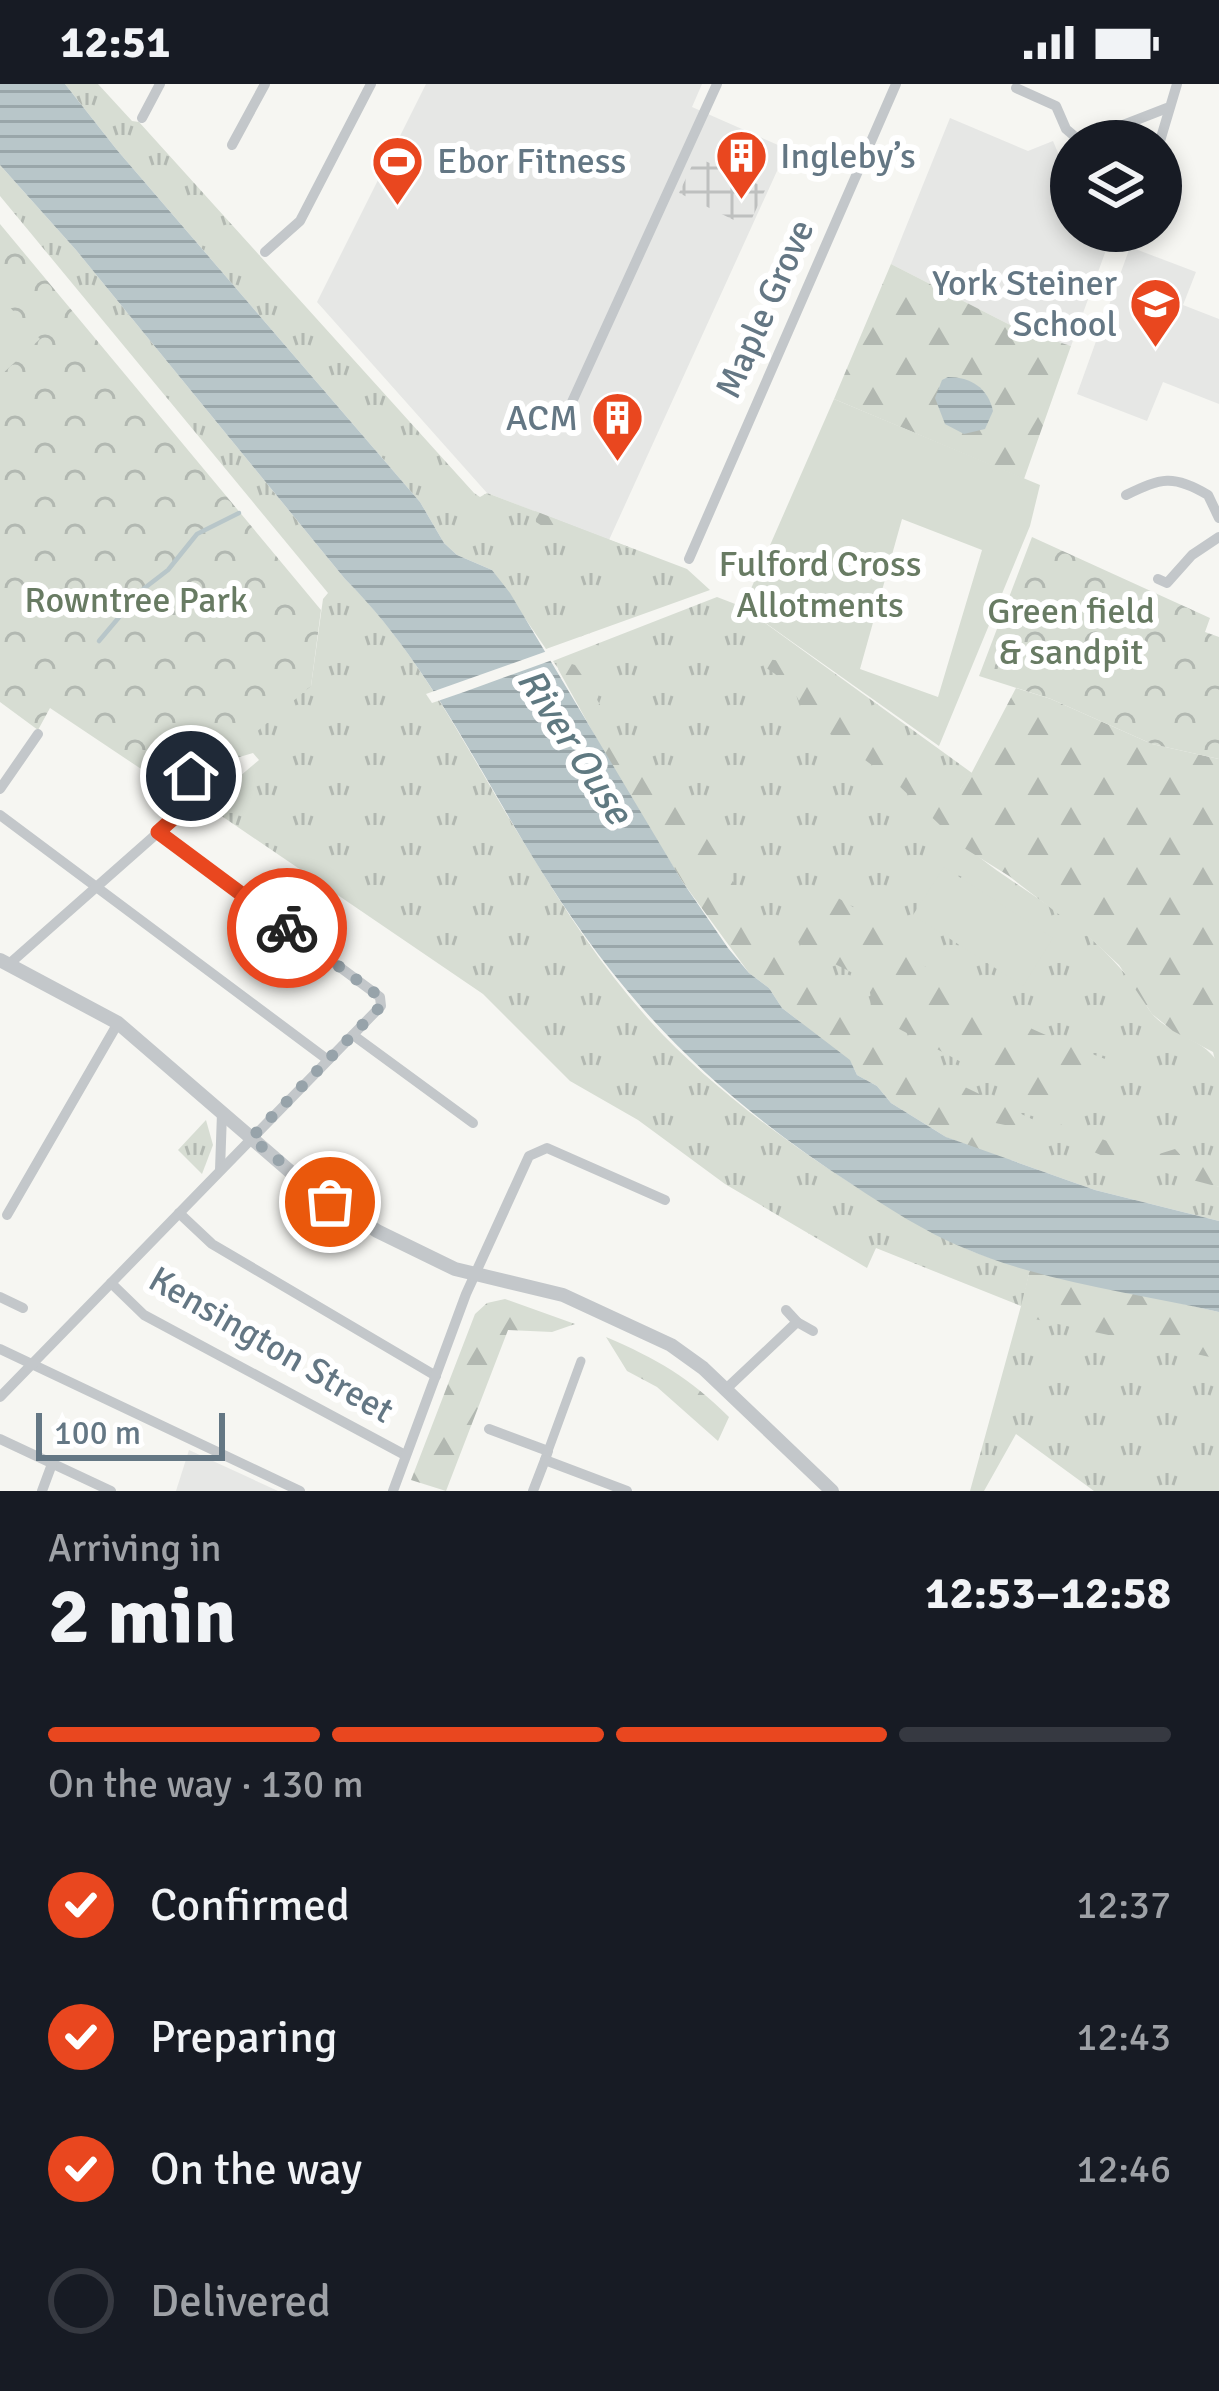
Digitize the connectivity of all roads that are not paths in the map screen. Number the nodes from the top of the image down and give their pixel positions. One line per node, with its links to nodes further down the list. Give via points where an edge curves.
1 (160, 84): 9 (street)
2 (265, 84): 13 (street)
3 (370, 84): 14 (street, via 300,220)
4 (718, 84): 15 (street)
5 (896, 84): 20 (street, Maple Grove)
6 (1177, 84): 8 (street)
7 (1016, 88): 10 (street, via 1056,106)
8 (1167, 108): 11 (street); 12 (street)
9 (142, 118)
10 (1062, 120)
11 (1136, 120)
12 (1168, 120)
13 (232, 145)
14 (265, 252)
15 (572, 402)
16 (1214, 492): 17 (street, via 1168,479); 18 (street)
17 (1126, 495)
18 (1219, 518)
19 (1219, 537): 21 (street, via 1167,583)
20 (689, 559)
21 (1158, 579)
22 (38, 734): 24 (street)
23 (191, 776): 25 (street)
24 (0, 789)
25 (204, 791): 26 (street); 28 (street)
26 (226, 800)
27 (0, 814): 29 (street)
28 (158, 832): 29 (street); 32 (street, via 380,997 381,1006)
29 (97, 887): 30 (street); 33 (street)
30 (3, 963): 31 (street)
31 (118, 1023): 34 (street); 40 (street)
32 (353, 1035): 33 (street); 35 (street)
33 (328, 1060): 36 (street)
34 (221, 1113): 36 (street); 37 (street)
35 (473, 1124)
36 (251, 1138): 37 (street); 41 (street, via 330,1202)
37 (220, 1170): 39 (street)
38 (664, 1200): 41 (street, via 548,1148 529,1156)
39 (179, 1214): 42 (street); 51 (street, via 212,1244)
40 (7, 1215)
41 (474, 1275): 51 (street); 52 (street, via 619,1317)
42 (111, 1283): 50 (street); 56 (street, Kensington Street, via 144,1315)
43 (0, 1297): 44 (street)
44 (23, 1308)
45 (786, 1310): 46 (street)
46 (797, 1322): 47 (street); 52 (street)
47 (813, 1331)
48 (0, 1349): 50 (street)
49 (581, 1361): 57 (street)
50 (32, 1364): 53 (street); 61 (street)
51 (436, 1376): 56 (street)
52 (726, 1389): 65 (street)
53 (0, 1397)
54 (489, 1429): 57 (street)
55 (0, 1439): 58 (street)
56 (405, 1455): 62 (street)
57 (546, 1456): 63 (street); 64 (street)
58 (52, 1464): 59 (street); 60 (street)
59 (43, 1491)
60 (111, 1491)
61 (300, 1491)
62 (393, 1491)
63 (533, 1491)
64 (627, 1491)
65 (832, 1491)

